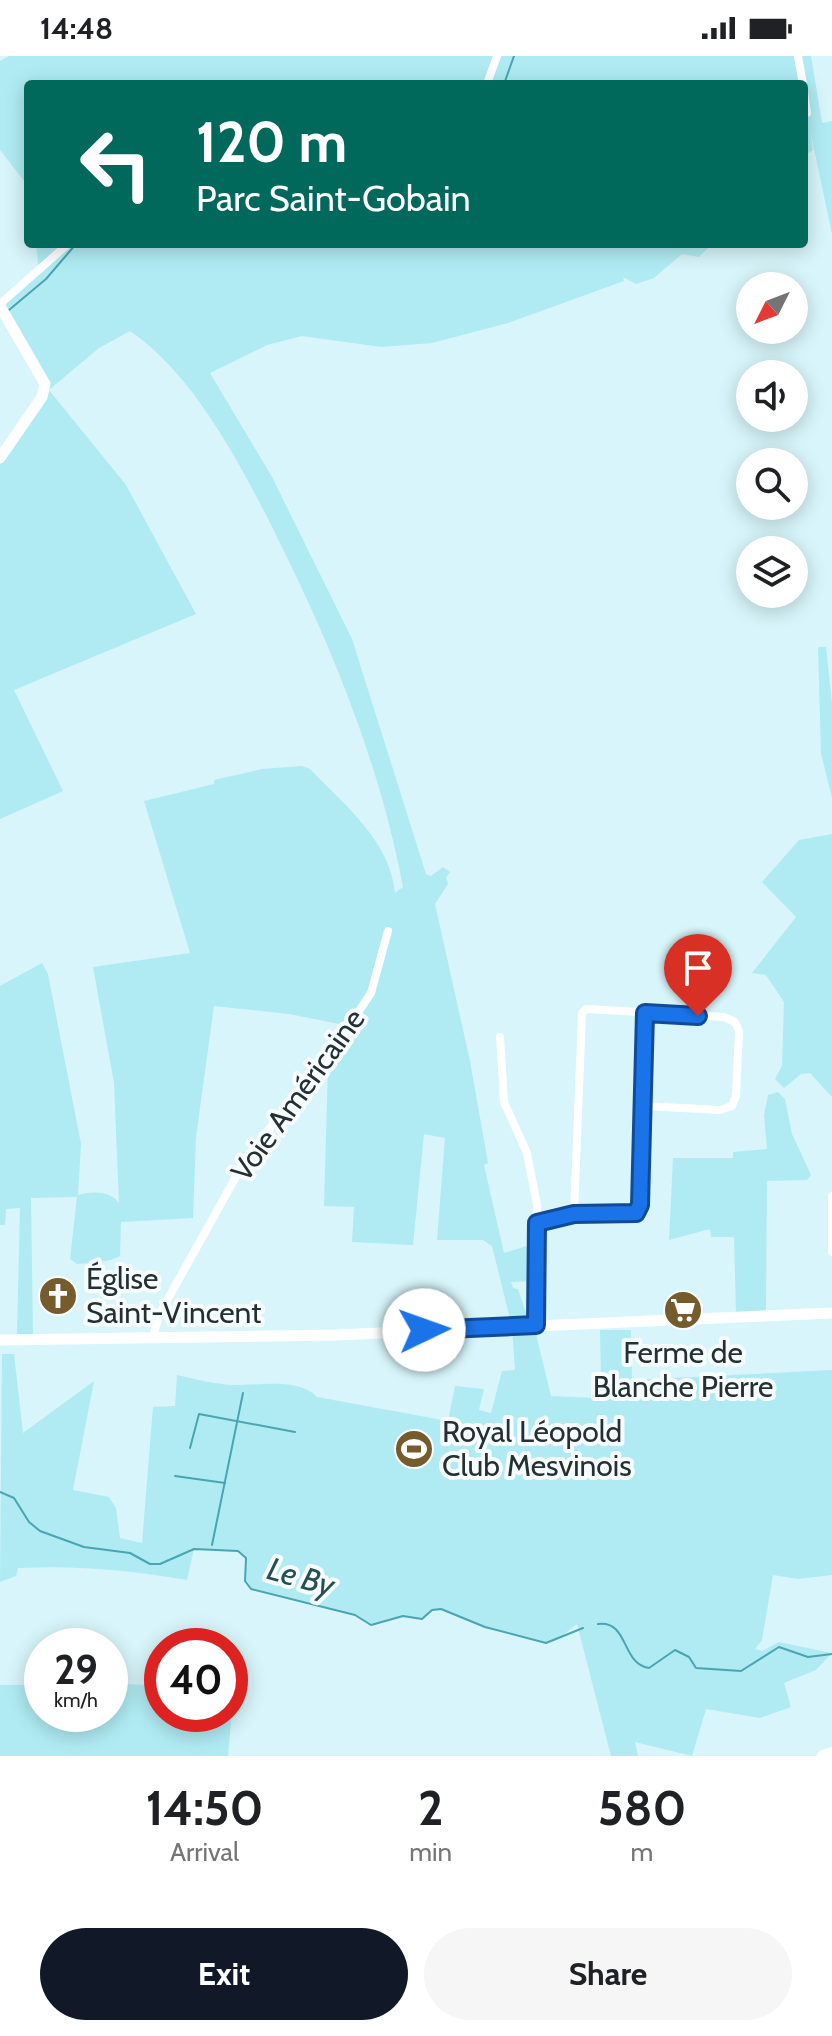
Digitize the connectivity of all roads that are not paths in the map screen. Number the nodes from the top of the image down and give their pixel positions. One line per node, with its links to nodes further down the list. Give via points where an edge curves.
1 (497, 56): 3 (street)
2 (798, 56): 4 (street)
3 (488, 80)
4 (802, 80)
5 (64, 248): 6 (street)
6 (3, 309): 7 (street, via 45,384 42,397)
7 (0, 458)
8 (388, 931): 18 (street, Voie Américaine, via 371,993 247,1157 160,1313)
9 (645, 1013): 11 (street); 11 (street, via 728,1018 739,1031 732,1106); 13 (street, via 586,1009 580,1016)
10 (500, 1037): 14 (street, via 504,1102 527,1153)
11 (644, 1106): 13 (street, via 638,1211)
12 (832, 1196): 15 (street)
13 (574, 1214): 14 (street)
14 (537, 1223): 17 (street)
15 (832, 1252)
16 (832, 1313): 17 (street)
17 (536, 1325): 18 (street)
18 (152, 1339): 19 (street)
19 (0, 1340)
20 (832, 1753): 21 (main road)
21 (823, 1756)

